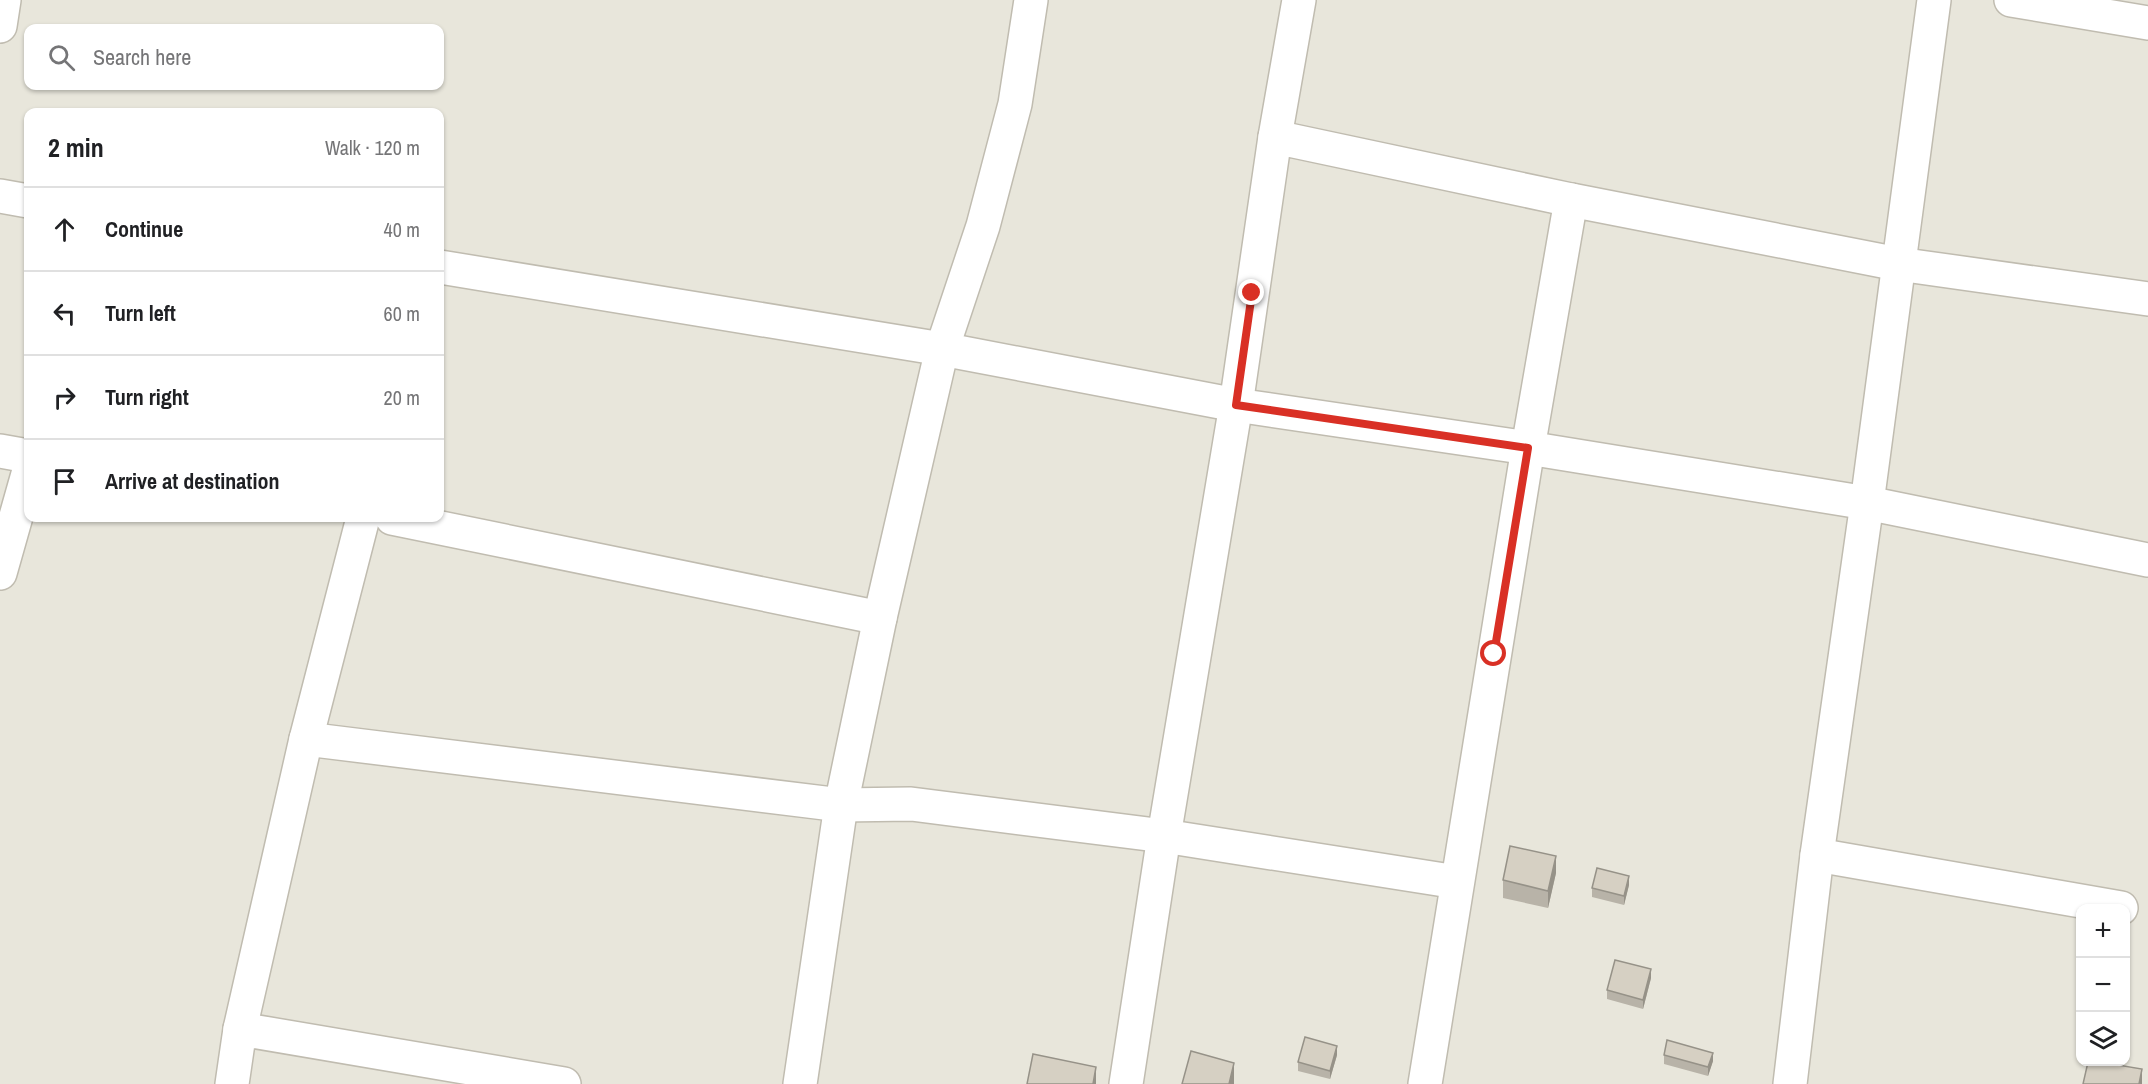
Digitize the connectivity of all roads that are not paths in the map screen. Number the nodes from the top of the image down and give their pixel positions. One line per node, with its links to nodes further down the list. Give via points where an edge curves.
1 (4, 0): 7 (street)
2 (1031, 0): 15 (street, via 1015,104 982,226)
3 (1299, 0): 8 (street)
4 (1934, 0): 12 (street)
5 (2011, 0): 6 (street)
6 (2148, 23)
7 (0, 26)
8 (1275, 137): 11 (street); 16 (street)
9 (0, 196): 10 (street)
10 (24, 200)
11 (1571, 200): 12 (street); 17 (street)
12 (1898, 264): 14 (street); 21 (street)
13 (444, 268): 15 (street)
14 (2148, 299)
15 (942, 349): 16 (street); 26 (street)
16 (1236, 405): 17 (street); 29 (street)
17 (1528, 448): 21 (street); 31 (street)
18 (0, 451): 19 (street)
19 (24, 455)
20 (24, 488): 25 (street)
21 (1867, 503): 24 (street); 30 (street)
22 (362, 522): 27 (street)
23 (412, 522): 26 (street)
24 (2148, 560)
25 (0, 573)
26 (880, 618): 28 (street)
27 (306, 739): 28 (street); 35 (street)
28 (840, 805): 29 (street, via 911,804); 38 (street)
29 (1164, 836): 31 (street); 39 (street)
30 (1817, 855): 32 (street); 41 (street)
31 (1457, 882): 40 (street)
32 (2093, 904)
33 (2130, 910): 34 (street)
34 (2148, 913)
35 (240, 1029): 36 (street); 37 (street)
36 (232, 1084)
37 (564, 1084)
38 (800, 1084)
39 (1126, 1084)
40 (1425, 1084)
41 (1790, 1084)

